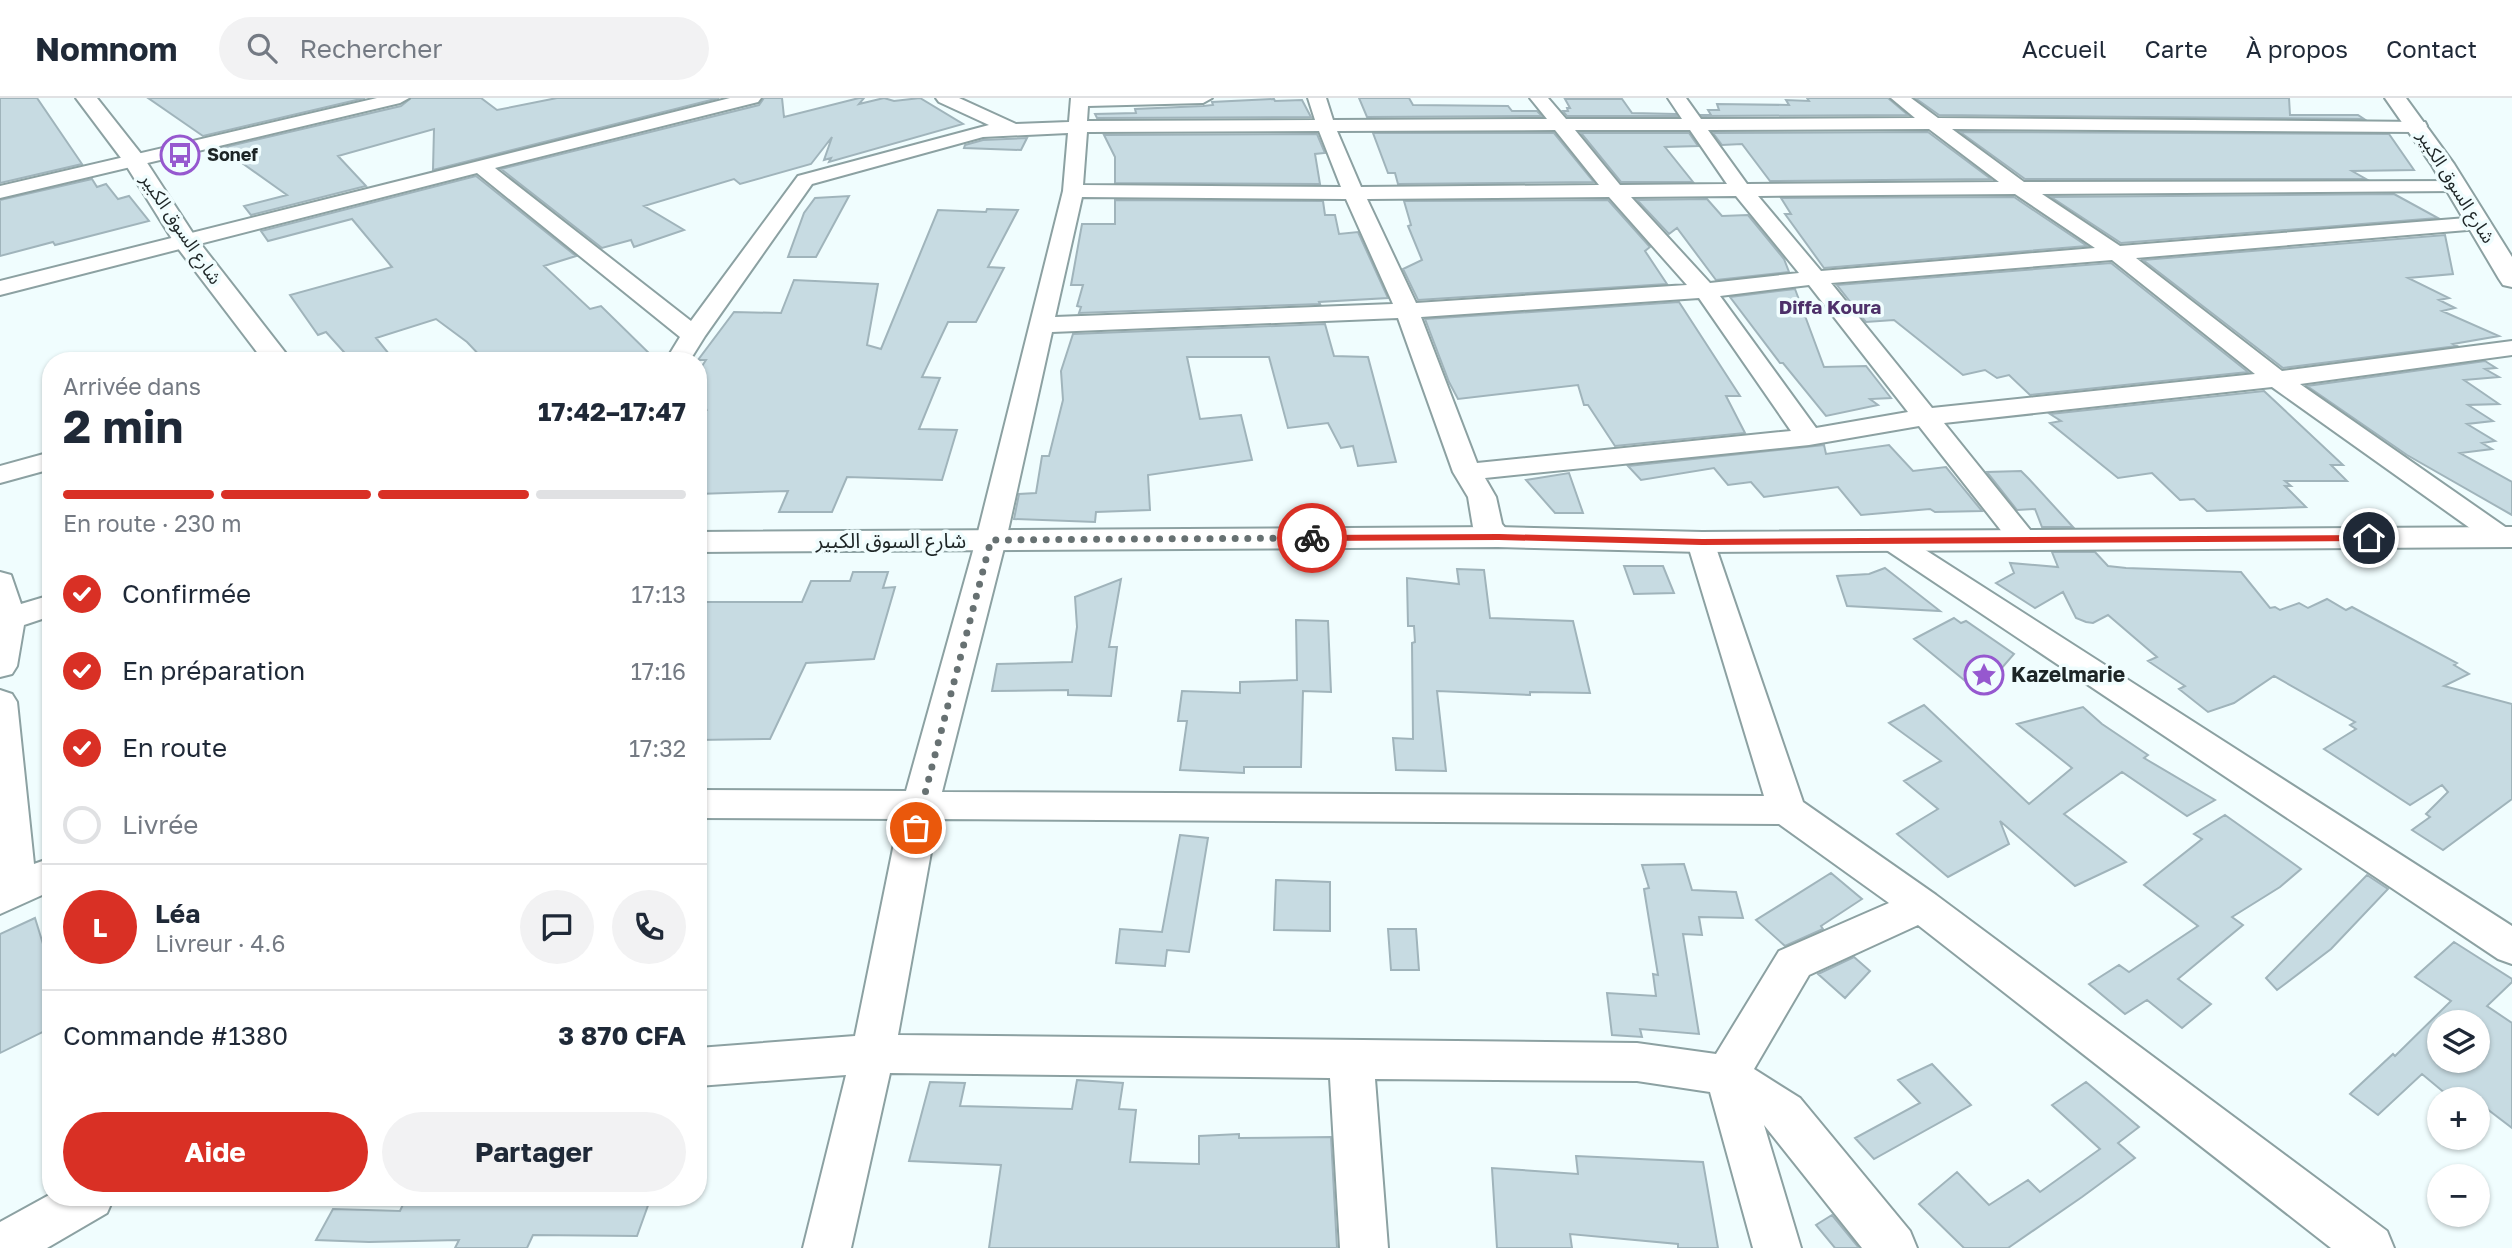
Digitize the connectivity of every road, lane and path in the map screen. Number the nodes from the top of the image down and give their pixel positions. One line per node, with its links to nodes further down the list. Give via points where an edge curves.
1 (86, 98): 18 (street, شارع السوق الكبير)
2 (399, 98): 18 (street)
3 (752, 98): 19 (street)
4 (945, 98): 17 (street)
5 (1203, 98): 11 (street)
6 (1317, 98): 15 (street)
7 (1539, 98): 16 (street)
8 (1677, 98): 13 (street)
9 (1900, 98): 12 (street)
10 (2395, 98): 14 (street, شارع السوق الكبير)
11 (1078, 109): 15 (street); 17 (street); 24 (street)
12 (1931, 123): 13 (street); 14 (street); 21 (street)
13 (1698, 125): 16 (street); 22 (street)
14 (2418, 126): 20 (street, شارع السوق الكبير)
15 (1327, 127): 16 (street); 26 (street)
16 (1563, 127): 23 (street)
17 (1012, 129): 36 (street, via 982,131 805,180)
18 (134, 160): 25 (street); 28 (street, شارع السوق الكبير)
19 (479, 165): 28 (street); 36 (street)
20 (2456, 185): 21 (street); 27 (street, شارع السوق الكبير)
21 (2018, 187): 22 (street); 29 (street)
22 (1740, 188): 23 (street); 30 (street)
23 (1613, 190): 26 (street); 33 (street)
24 (1073, 191): 26 (street); 35 (street)
25 (0, 192)
26 (1353, 192): 34 (street)
27 (2479, 223): 29 (street); 31 (street, شارع السوق الكبير)
28 (186, 242): 32 (street); 38 (street, شارع السوق الكبير)
29 (2119, 254): 30 (street); 40 (street)
30 (1815, 278): 33 (street); 41 (street)
31 (2512, 279)
32 (0, 288)
33 (1706, 292): 34 (street); 42 (street)
34 (1407, 310): 35 (street); 44 (street)
35 (1041, 325): 48 (street)
36 (692, 335): 39 (street)
37 (2512, 348): 40 (street)
38 (271, 352)
39 (682, 352)
40 (2277, 379): 41 (street); 47 (street)
41 (1923, 417): 42 (street); 51 (street)
42 (1809, 437): 44 (street)
43 (42, 463): 45 (street)
44 (1467, 472): 46 (street, via 1482,498 1488,527)
45 (0, 475)
46 (1499, 537): 48 (street, شارع السوق الكبير); 52 (street, شارع السوق الكبير)
47 (2507, 537): 51 (street, شارع السوق الكبير)
48 (991, 540): 49 (street, شارع السوق الكبير); 58 (street)
49 (707, 541)
50 (1892, 541): 51 (street, شارع السوق الكبير); 52 (street, شارع السوق الكبير); 64 (street)
51 (2024, 541)
52 (1702, 542): 60 (street)
53 (0, 582): 55 (street)
54 (42, 608): 55 (street)
55 (5, 620): 56 (street)
56 (0, 666)
57 (0, 702): 62 (street)
58 (921, 803): 59 (street); 60 (street); 65 (street)
59 (707, 804)
60 (1787, 810): 63 (street)
61 (42, 877): 62 (street)
62 (8, 894)
63 (1922, 906): 68 (street, via 1794,963); 75 (street)
64 (2512, 947)
65 (873, 1054): 66 (street); 67 (street); 71 (street)
66 (1351, 1058): 68 (street, via 1637,1062); 72 (street)
67 (707, 1066)
68 (1727, 1075): 73 (street); 74 (street, via 1784,1113)
69 (74, 1206): 70 (street)
70 (1, 1248)
71 (827, 1248)
72 (1364, 1248)
73 (1777, 1248)
74 (1893, 1248)
75 (2370, 1248)

